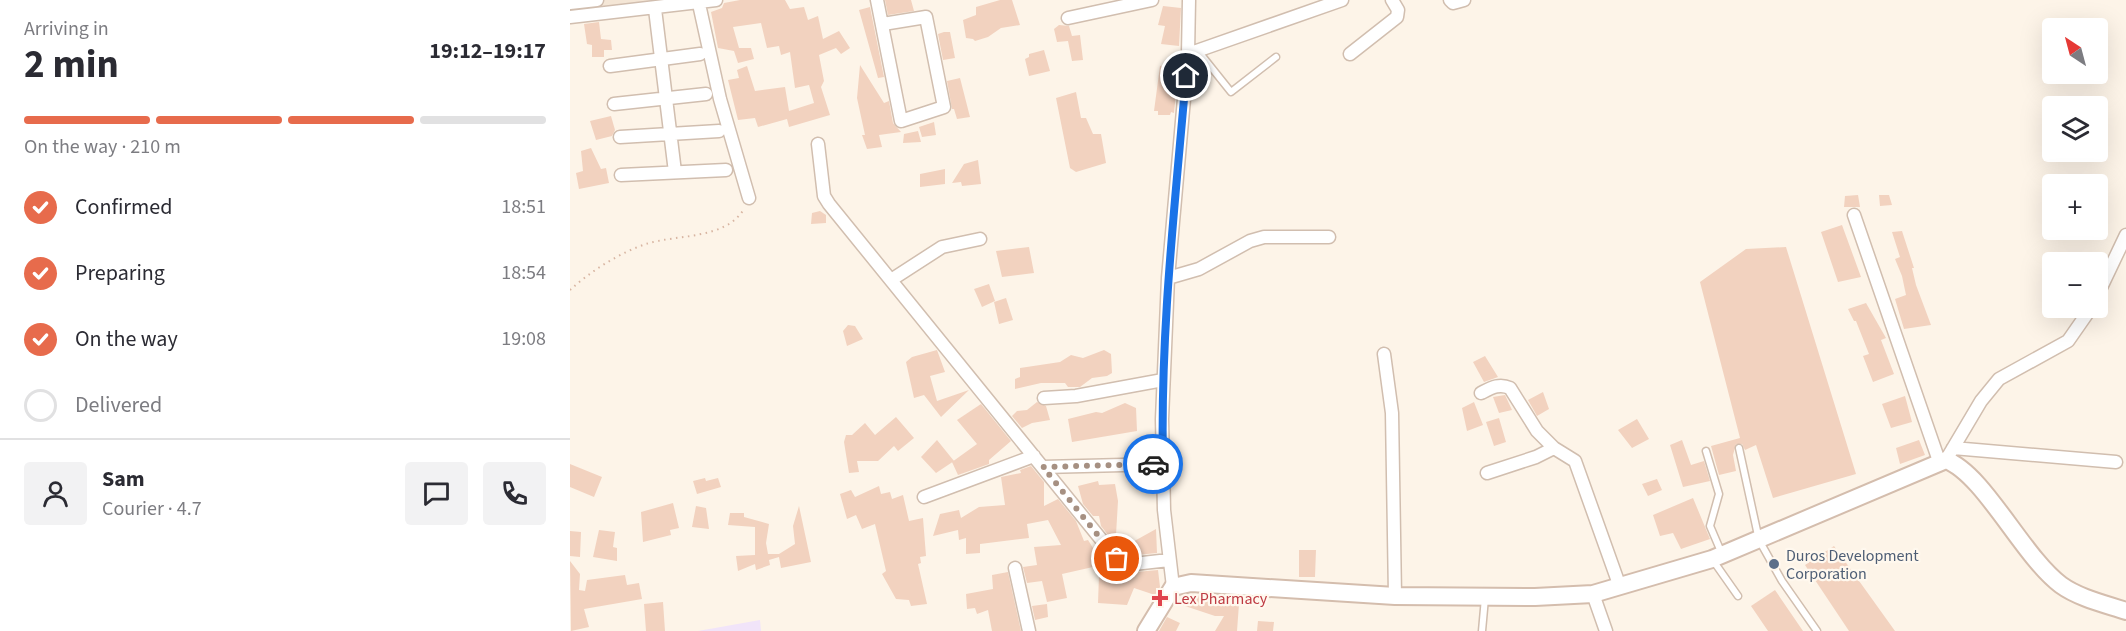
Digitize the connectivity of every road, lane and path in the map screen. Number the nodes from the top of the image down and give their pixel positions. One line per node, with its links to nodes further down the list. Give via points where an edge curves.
1 (597, 0): 10 (street)
2 (716, 0): 11 (street)
3 (877, 0): 15 (street)
4 (1152, 0): 14 (street)
5 (1189, 0): 16 (street)
6 (1342, 0): 16 (street)
7 (1392, 0): 18 (street, via 1397,17)
8 (1450, 0): 9 (street)
9 (1464, 0)
10 (570, 3)
11 (699, 4): 12 (street); 32 (street, via 720,99)
12 (655, 9): 13 (street); 20 (street)
13 (570, 17)
14 (1068, 18)
15 (883, 24): 15 (street, via 926,17 944,106 901,122)
16 (1193, 53): 19 (lane, via 1231,92); 38 (street)
17 (700, 54): 20 (street)
18 (1350, 54)
19 (1276, 57)
20 (661, 58): 21 (street); 23 (street)
21 (610, 66)
22 (706, 94): 23 (street)
23 (666, 98): 24 (street); 26 (street)
24 (614, 104)
25 (719, 131): 26 (street)
26 (670, 133): 27 (street); 30 (street)
27 (620, 137)
28 (818, 144): 39 (street, via 824,196)
29 (726, 170): 30 (street)
30 (675, 172): 31 (street)
31 (621, 175)
32 (749, 198): 40 (path, via 728,227 646,244 608,262)
33 (1854, 215): 50 (street)
34 (2126, 235): 37 (street)
35 (1329, 237): 38 (street, via 1264,237 1200,269)
36 (980, 239): 39 (street, via 942,248)
37 (2108, 273)
38 (1168, 278): 43 (street)
39 (891, 280): 49 (street)
40 (570, 290)
41 (2084, 318): 50 (street, via 2068,341 1999,379)
42 (1384, 354): 64 (street, via 1392,413)
43 (1163, 380): 45 (street); 52 (street)
44 (1481, 393): 46 (street, via 1496,386 1510,388 1537,431)
45 (1044, 398)
46 (1554, 448): 54 (street); 61 (street, via 1575,461 1580,471)
47 (1739, 448): 56 (lane)
48 (1706, 451): 57 (lane, via 1719,494 1710,526)
49 (1034, 456): 53 (street); 55 (street)
50 (1946, 456): 51 (street); 56 (street); 66 (street, via 1976,483 2033,556 2062,585)
51 (2116, 462)
52 (1163, 464): 53 (street); 58 (street)
53 (1043, 467): 58 (street, via 1120,563)
54 (1488, 473)
55 (924, 497)
56 (1760, 540): 57 (street); 71 (lane)
57 (1717, 556): 61 (street); 63 (lane)
58 (1169, 560): 60 (street)
59 (1015, 568): 67 (street)
60 (1173, 587): 64 (street, via 1191,583); 68 (street)
61 (1620, 587): 62 (street)
62 (1593, 594): 65 (street); 70 (street)
63 (1738, 596)
64 (1395, 597): 65 (street)
65 (1486, 597): 69 (lane)
66 (2126, 611)
67 (1029, 631)
68 (1146, 631)
69 (1482, 631)
70 (1606, 631)
71 (1817, 631)

